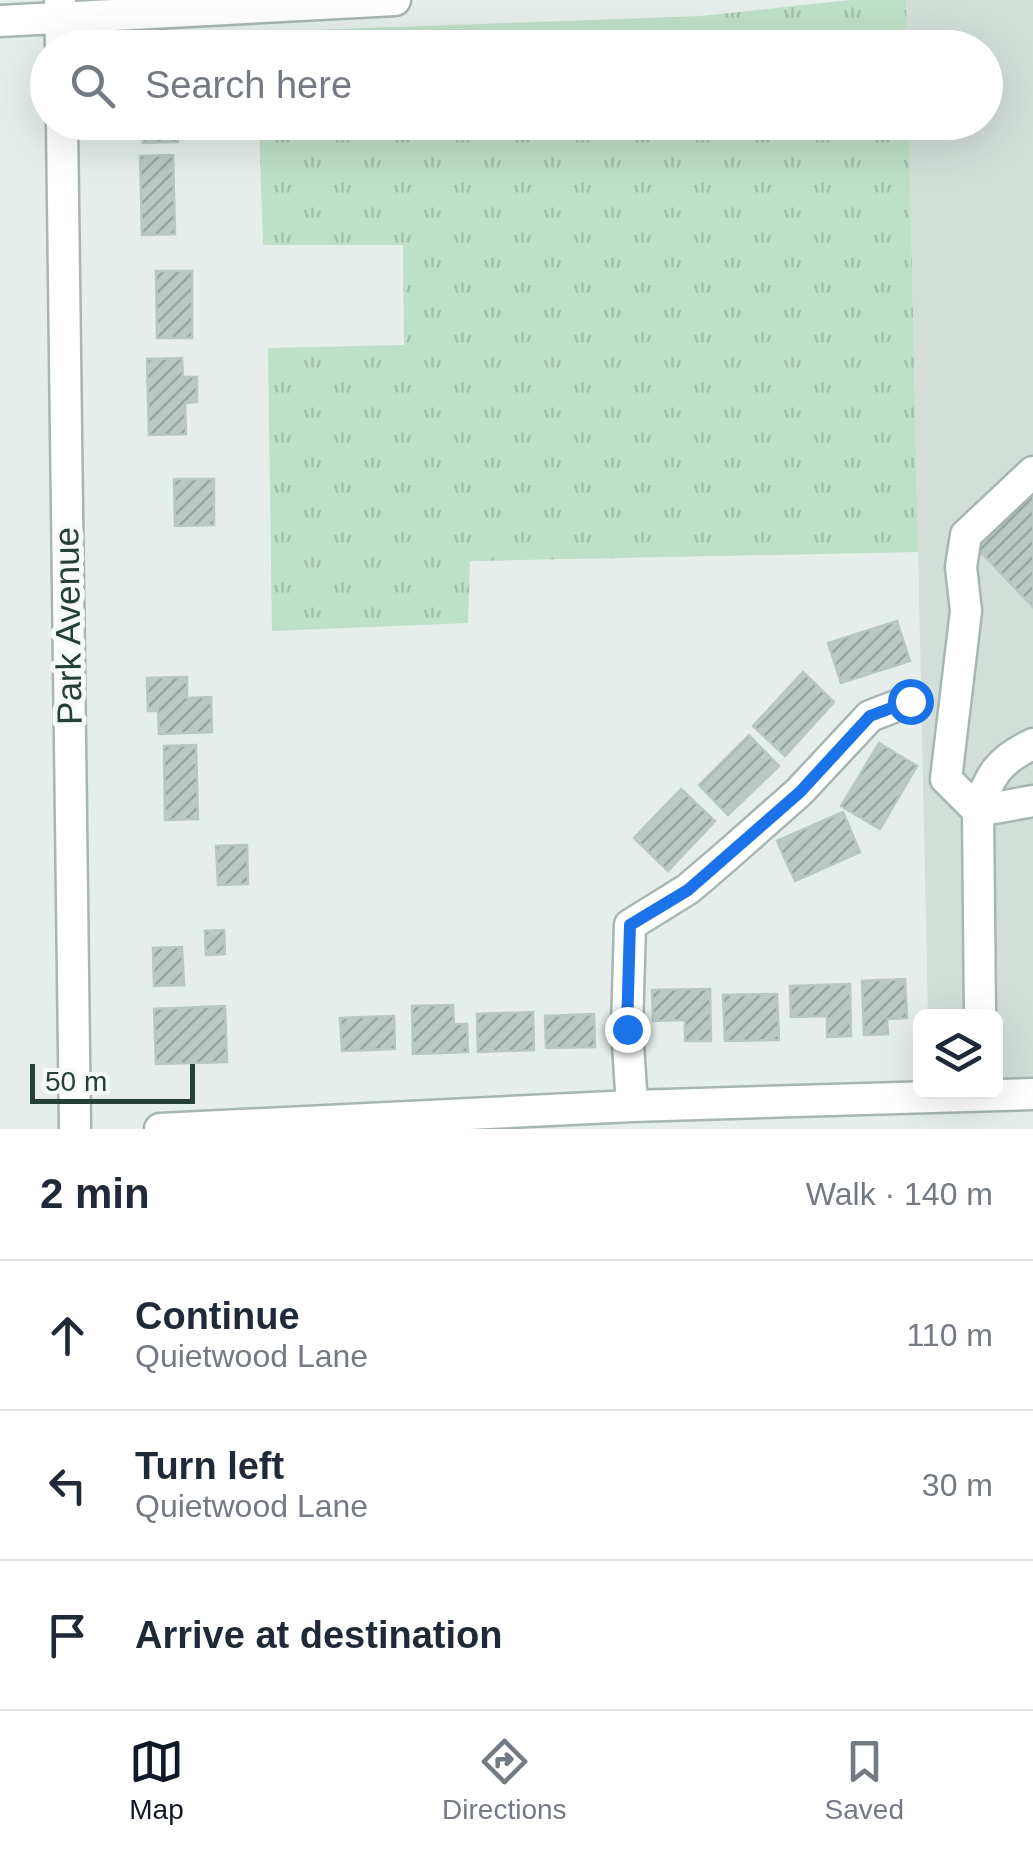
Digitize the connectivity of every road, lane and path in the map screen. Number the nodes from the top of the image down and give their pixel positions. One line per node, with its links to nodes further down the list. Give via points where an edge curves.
1 (395, 0): 3 (street)
2 (0, 21): 3 (street)
3 (60, 22)
4 (62, 140): 16 (street, Park Avenue)
5 (1033, 472): 9 (street, via 966,535 966,611 946,780)
6 (910, 701): 14 (street, via 870,716 800,792 711,870 630,925)
7 (1033, 744): 9 (street, via 1006,757)
8 (1033, 801): 9 (street)
9 (978, 811): 10 (street)
10 (980, 1009)
11 (1003, 1094): 12 (street)
12 (1033, 1094)
13 (913, 1096): 14 (street)
14 (632, 1106): 15 (street)
15 (440, 1122): 17 (street)
16 (75, 1129)
17 (160, 1129)

